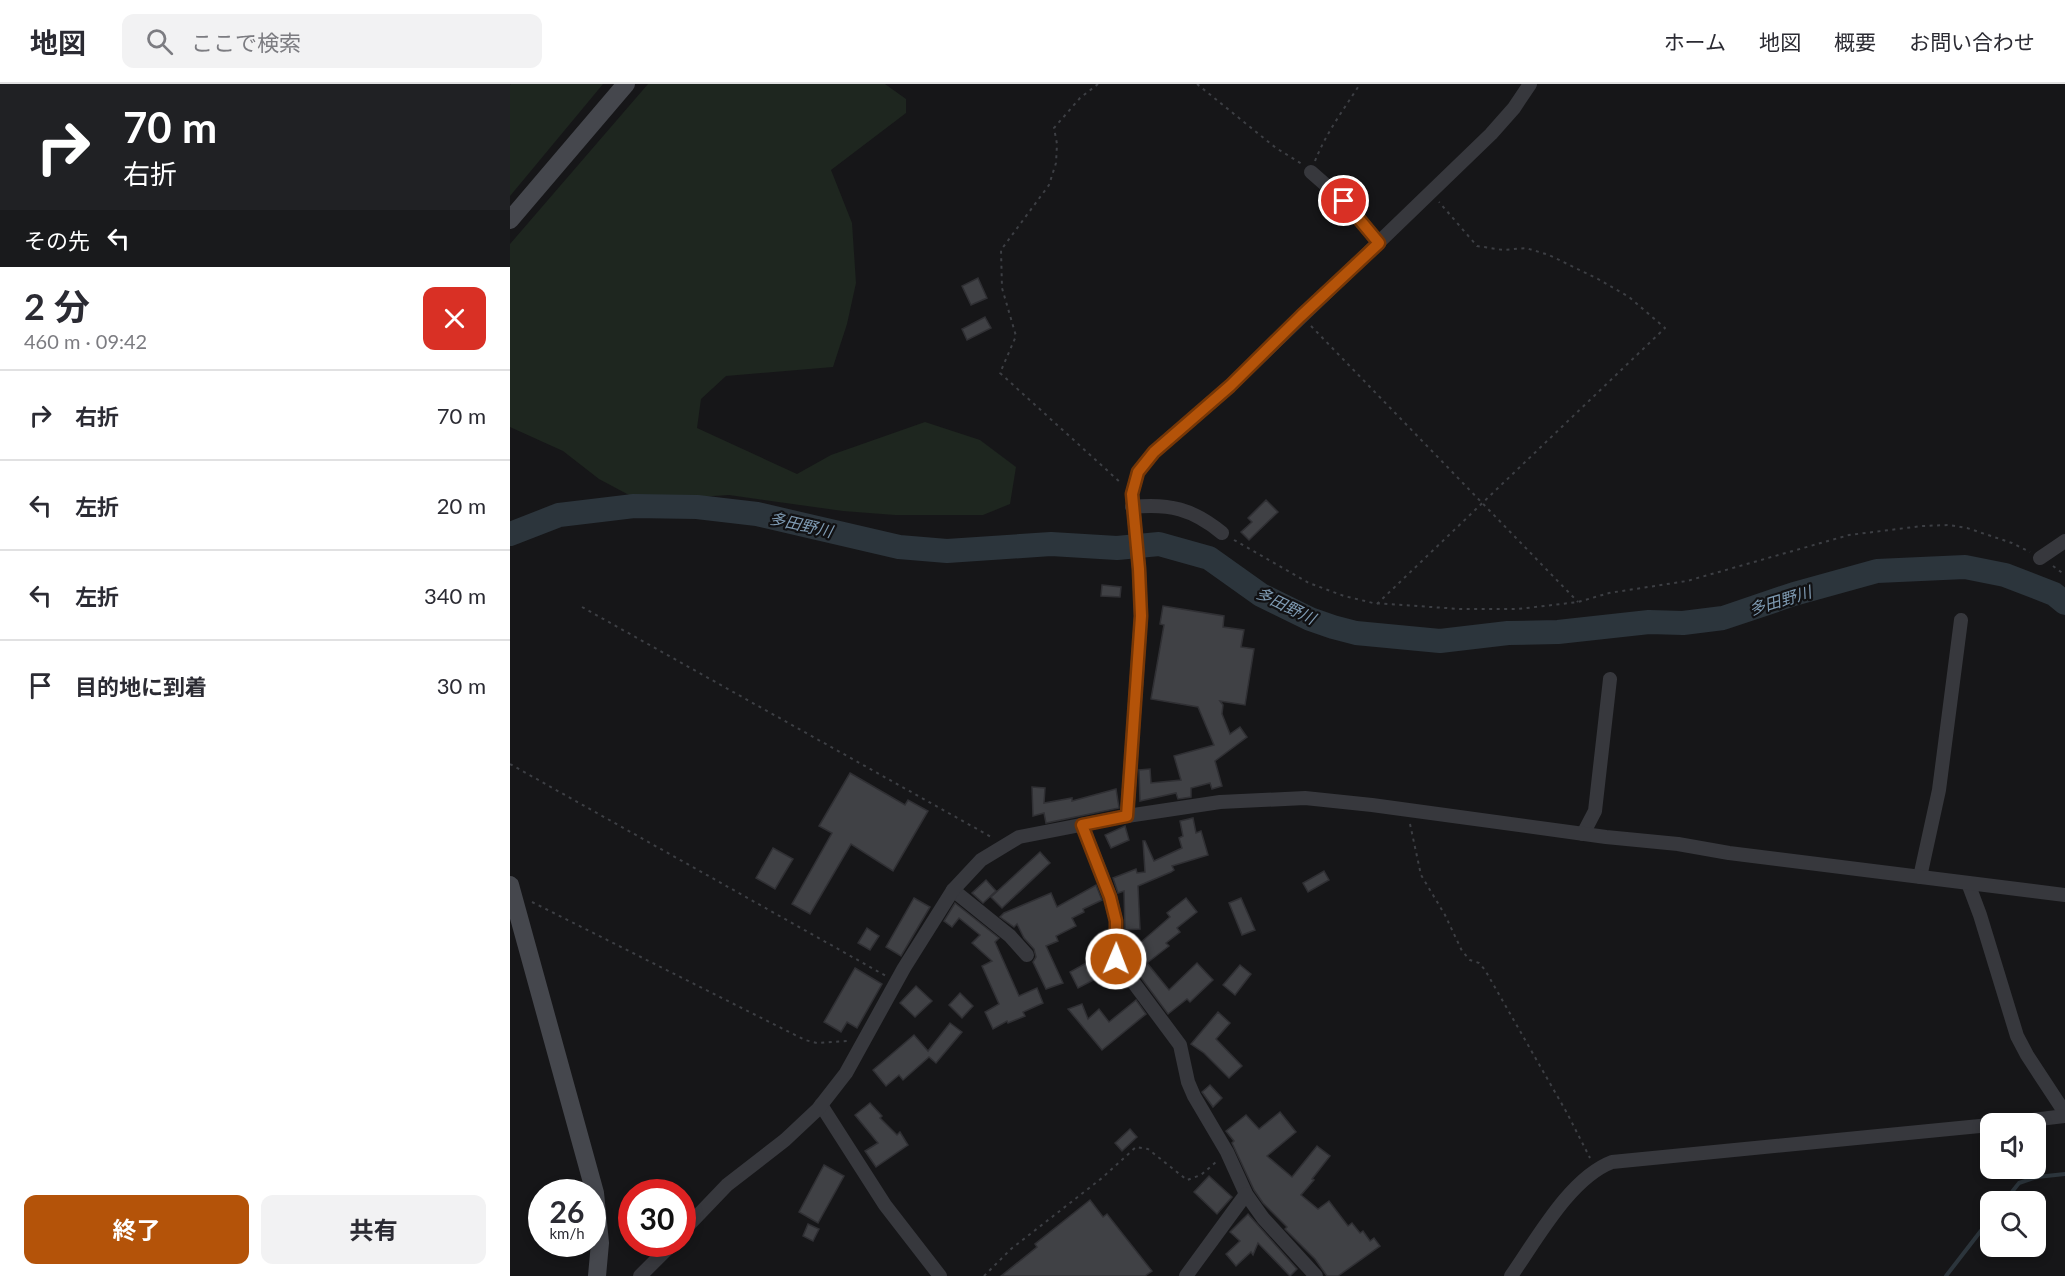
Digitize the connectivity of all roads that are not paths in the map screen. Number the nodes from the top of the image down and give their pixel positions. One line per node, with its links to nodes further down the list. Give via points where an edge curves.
1 (626, 84): 4 (street)
2 (1530, 84): 5 (street, via 1491,135)
3 (1311, 172): 5 (street, via 1344,201)
4 (510, 220)
5 (1379, 243): 6 (street, via 1230,386 1154,452 1138,472)
6 (1132, 505): 7 (street, via 1173,507 1199,517); 12 (street, via 1141,616)
7 (1222, 533)
8 (2065, 540): 9 (street)
9 (2040, 558)
10 (1961, 620): 15 (street, via 1939,790)
11 (1610, 678): 14 (street, via 1595,811)
12 (1127, 816): 13 (street); 14 (street, via 1220,802 1305,798)
13 (1082, 825): 18 (street, via 1019,837 981,860); 25 (street, via 1110,897 1116,921 1116,959 1180,1045 1194,1096)
14 (1583, 834): 15 (street)
15 (1920, 877): 16 (street)
16 (1968, 883): 19 (street); 22 (street, via 2017,1036)
17 (511, 888): 28 (street, via 595,1193 600,1243)
18 (953, 890): 20 (street, via 1010,936); 21 (street, via 846,1073)
19 (2065, 895)
20 (1027, 955)
21 (821, 1105): 26 (street, via 785,1140 727,1185); 30 (street, via 885,1205)
22 (2065, 1114): 23 (street)
23 (2046, 1117)
24 (1980, 1126): 33 (street, via 1612,1162 1596,1169 1570,1192)
25 (1246, 1194): 31 (street); 32 (street)
26 (696, 1217)
27 (659, 1257): 29 (street)
28 (597, 1276)
29 (640, 1276)
30 (940, 1276)
31 (1186, 1276)
32 (1316, 1276)
33 (1511, 1276)

